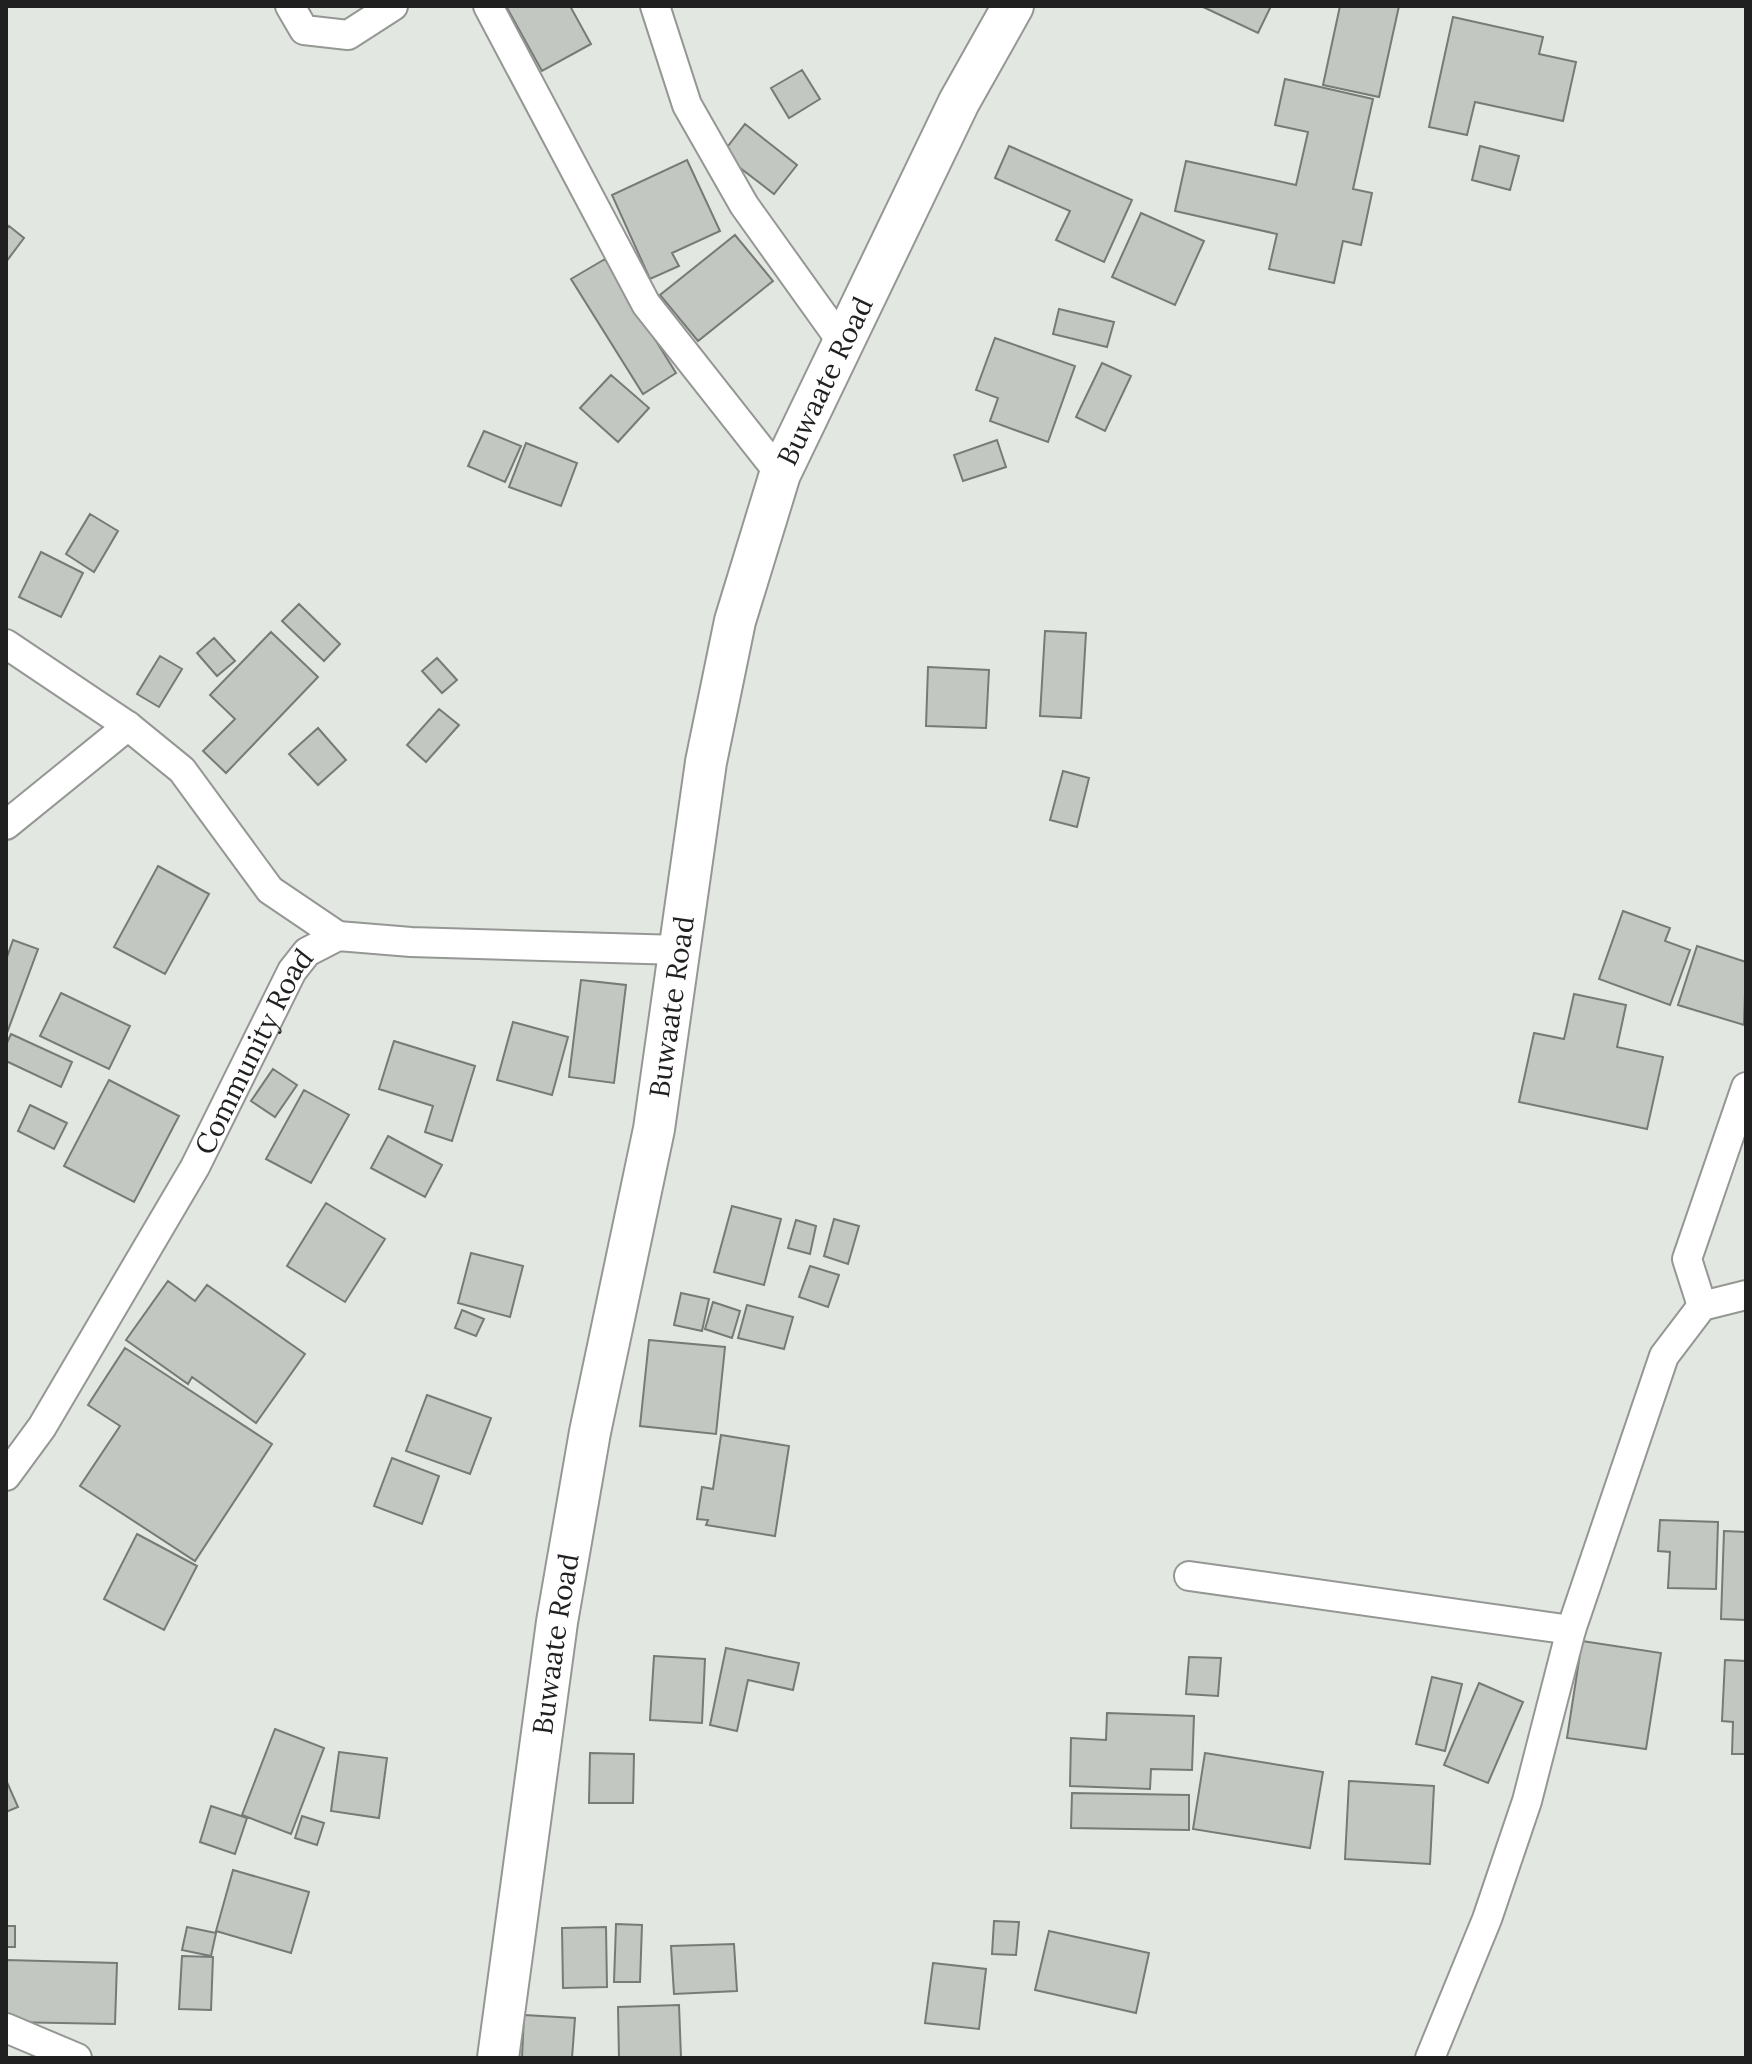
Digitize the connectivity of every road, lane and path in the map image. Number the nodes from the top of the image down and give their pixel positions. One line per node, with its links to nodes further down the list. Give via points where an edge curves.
1 (290, 6): 2 (street, via 304,30 348,35)
2 (393, 6)
3 (488, 6): 7 (street, via 646,304)
4 (655, 6): 6 (street, via 687,105 744,205)
5 (1013, 6): 6 (street, Buwaate Road, via 959,102)
6 (842, 342): 7 (street, Buwaate Road)
7 (780, 474): 12 (street, Buwaate Road, via 729,652 706,762)
8 (6, 644): 9 (street)
9 (128, 726): 10 (street); 11 (street, via 182,770 270,890)
10 (6, 825)
11 (338, 936): 12 (street, Community Road); 16 (street, Community Road, via 307,952 292,971 195,1167 42,1427)
12 (680, 950): 21 (street, Buwaate Road, via 654,1129 593,1417 557,1622)
13 (1746, 1087): 15 (street, via 1687,1259)
14 (1746, 1295): 15 (street)
15 (1702, 1306): 18 (street, via 1664,1356)
16 (6, 1476)
17 (1189, 1576): 18 (street)
18 (1571, 1630): 22 (street, via 1527,1801 1487,1919)
19 (6, 2028): 20 (street)
20 (77, 2058)
21 (498, 2058)
22 (1430, 2058)

